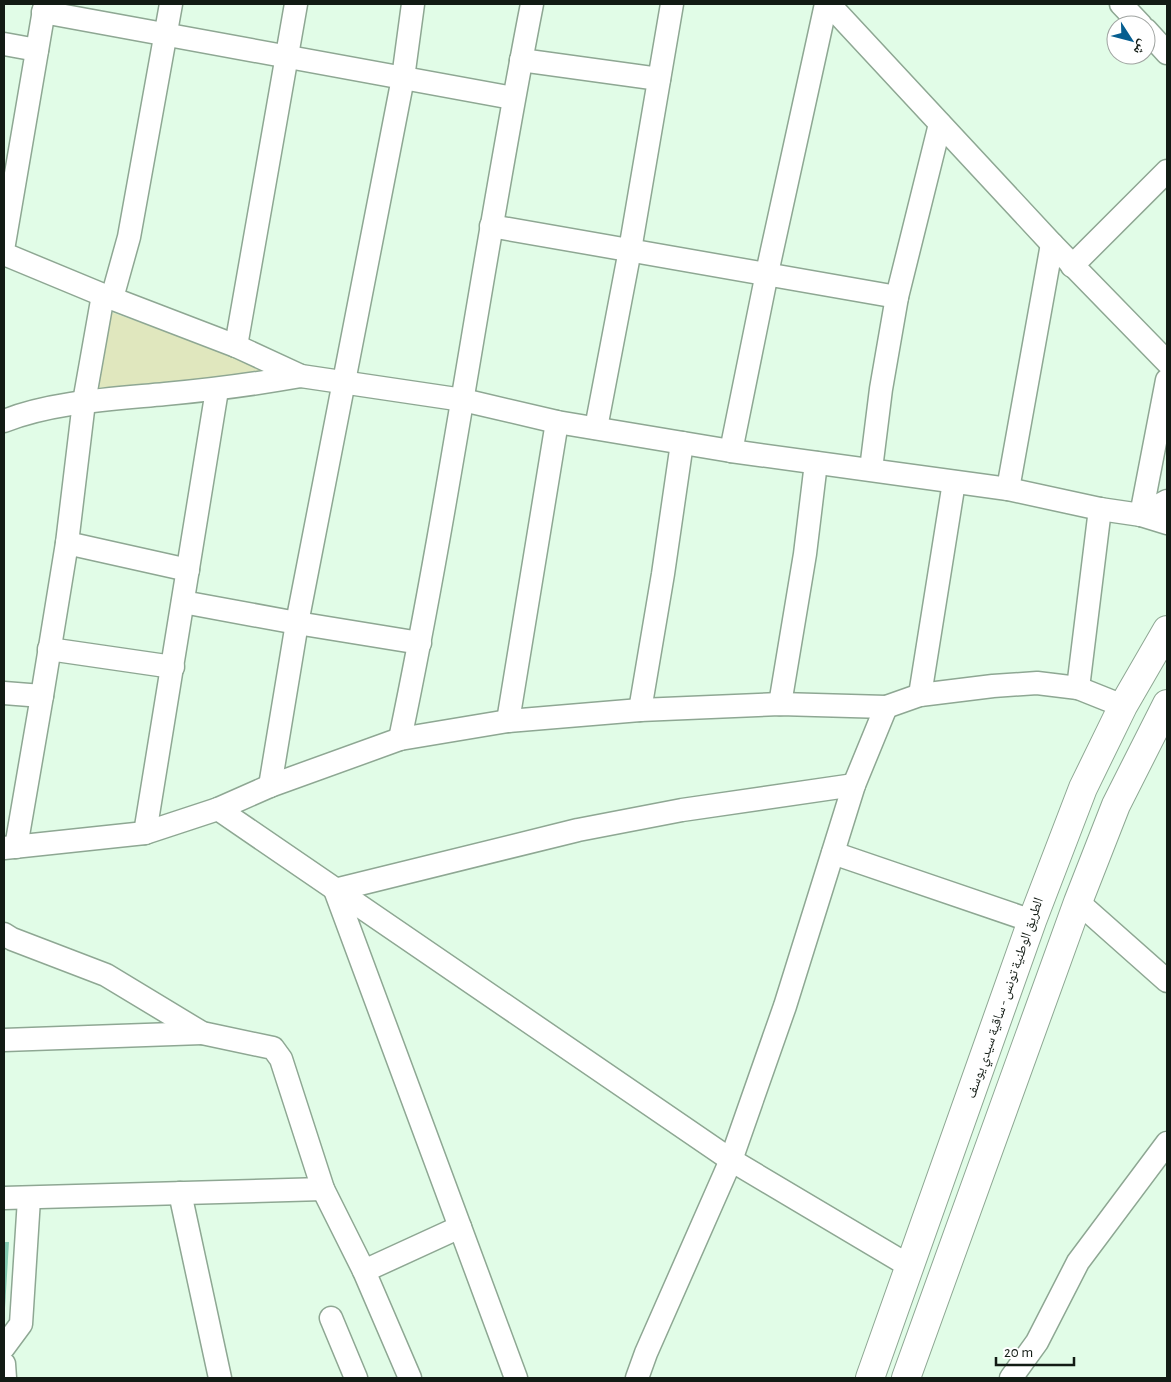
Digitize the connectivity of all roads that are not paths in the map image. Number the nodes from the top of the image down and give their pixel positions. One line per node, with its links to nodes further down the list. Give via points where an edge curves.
1 (171, 4): 10 (street)
2 (296, 4): 15 (street)
3 (413, 4): 17 (street)
4 (532, 4): 16 (street)
5 (672, 4): 18 (street)
6 (828, 4): 20 (street); 28 (street)
7 (1121, 4): 9 (street)
8 (44, 8): 10 (street); 13 (street)
9 (1131, 15)
10 (166, 35): 15 (street); 29 (street, via 129,236)
11 (1156, 41): 14 (street)
12 (4, 44): 13 (street)
13 (37, 50): 23 (street)
14 (1167, 53)
15 (288, 56): 17 (street); 31 (street)
16 (521, 60): 18 (street); 19 (street)
17 (403, 78): 19 (street); 35 (street)
18 (659, 79): 25 (street)
19 (513, 98): 22 (street)
20 (940, 124): 24 (street); 30 (street)
21 (1167, 171): 27 (street)
22 (490, 226): 25 (street); 37 (street)
23 (4, 244)
24 (1052, 244): 27 (street); 47 (street)
25 (630, 250): 28 (street); 41 (street)
26 (4, 254): 29 (street)
27 (1072, 266): 32 (street)
28 (766, 273): 30 (street); 43 (street)
29 (108, 296): 31 (street); 38 (street)
30 (897, 297): 45 (street, via 881,389)
31 (236, 346): 33 (street)
32 (1167, 362)
33 (300, 376): 35 (street); 36 (street)
34 (1167, 380): 50 (street)
35 (344, 383): 37 (street); 55 (street)
36 (216, 390): 38 (street); 53 (street)
37 (463, 400): 40 (street); 57 (street)
38 (84, 402): 39 (street); 52 (street)
39 (4, 421)
40 (557, 422): 41 (street); 68 (street)
41 (596, 428): 42 (street)
42 (682, 442): 43 (street); 67 (street, via 664,574)
43 (731, 451): 44 (street)
44 (816, 463): 45 (street); 64 (street, via 805,554)
45 (872, 469): 46 (street)
46 (954, 482): 47 (street); 62 (street)
47 (1008, 489): 49 (street)
48 (1167, 500): 50 (street)
49 (1100, 509): 50 (street); 60 (street)
50 (1141, 515): 51 (street)
51 (1167, 523)
52 (67, 543): 53 (street); 58 (street)
53 (188, 570): 54 (street)
54 (183, 602): 55 (street); 59 (street)
55 (297, 623): 57 (street); 72 (street)
56 (1167, 630): 65 (main road, الطريق الوطنية تونس - ساقية سيدي يوسف)
57 (420, 643): 70 (street)
58 (49, 649): 59 (street); 63 (street)
59 (173, 667): 74 (street)
60 (1078, 688): 62 (street, via 1036,684); 65 (street)
61 (4, 693): 63 (street)
62 (920, 695): 66 (street)
63 (42, 696): 75 (street)
64 (780, 704): 66 (street); 67 (street)
65 (1124, 706): 79 (main road, الطريق الوطنية تونس - ساقية سيدي يوسف, via 1083,788)
66 (886, 707): 71 (street)
67 (640, 710): 68 (street)
68 (508, 721): 70 (street)
69 (1163, 723): 78 (main road, via 1116,805)
70 (400, 739): 72 (street)
71 (854, 785): 76 (street); 77 (street, via 682,810 578,830)
72 (270, 786): 73 (street)
73 (218, 809): 74 (street); 77 (street)
74 (146, 833): 75 (street)
75 (10, 848)
76 (833, 853): 79 (street); 85 (street, via 785,1006)
77 (335, 890): 85 (street); 90 (street)
78 (1078, 902): 81 (street); 103 (main road)
79 (1032, 921): 91 (main road, الطريق الوطنية تونس - ساقية سيدي يوسف)
80 (4, 934): 82 (street, via 106,975)
81 (1167, 981)
82 (202, 1033): 83 (street); 86 (street, via 273,1048 281,1059)
83 (4, 1040)
84 (1167, 1144): 104 (street, via 1078,1262 1037,1342)
85 (731, 1160): 91 (street); 101 (street)
86 (323, 1189): 87 (street); 92 (street)
87 (180, 1193): 89 (street); 97 (street)
88 (4, 1198): 89 (street)
89 (29, 1199): 94 (street, via 21,1324)
90 (460, 1226): 92 (street); 100 (street)
91 (910, 1267): 102 (main road, الطريق الوطنية تونس - ساقية سيدي يوسف)
92 (364, 1271): 99 (street)
93 (331, 1318): 98 (street)
94 (4, 1347)
95 (4, 1364): 96 (street)
96 (5, 1378)
97 (220, 1378)
98 (356, 1378)
99 (410, 1378)
100 (516, 1378)
101 (637, 1378)
102 (870, 1378)
103 (906, 1378)
104 (1012, 1378)

